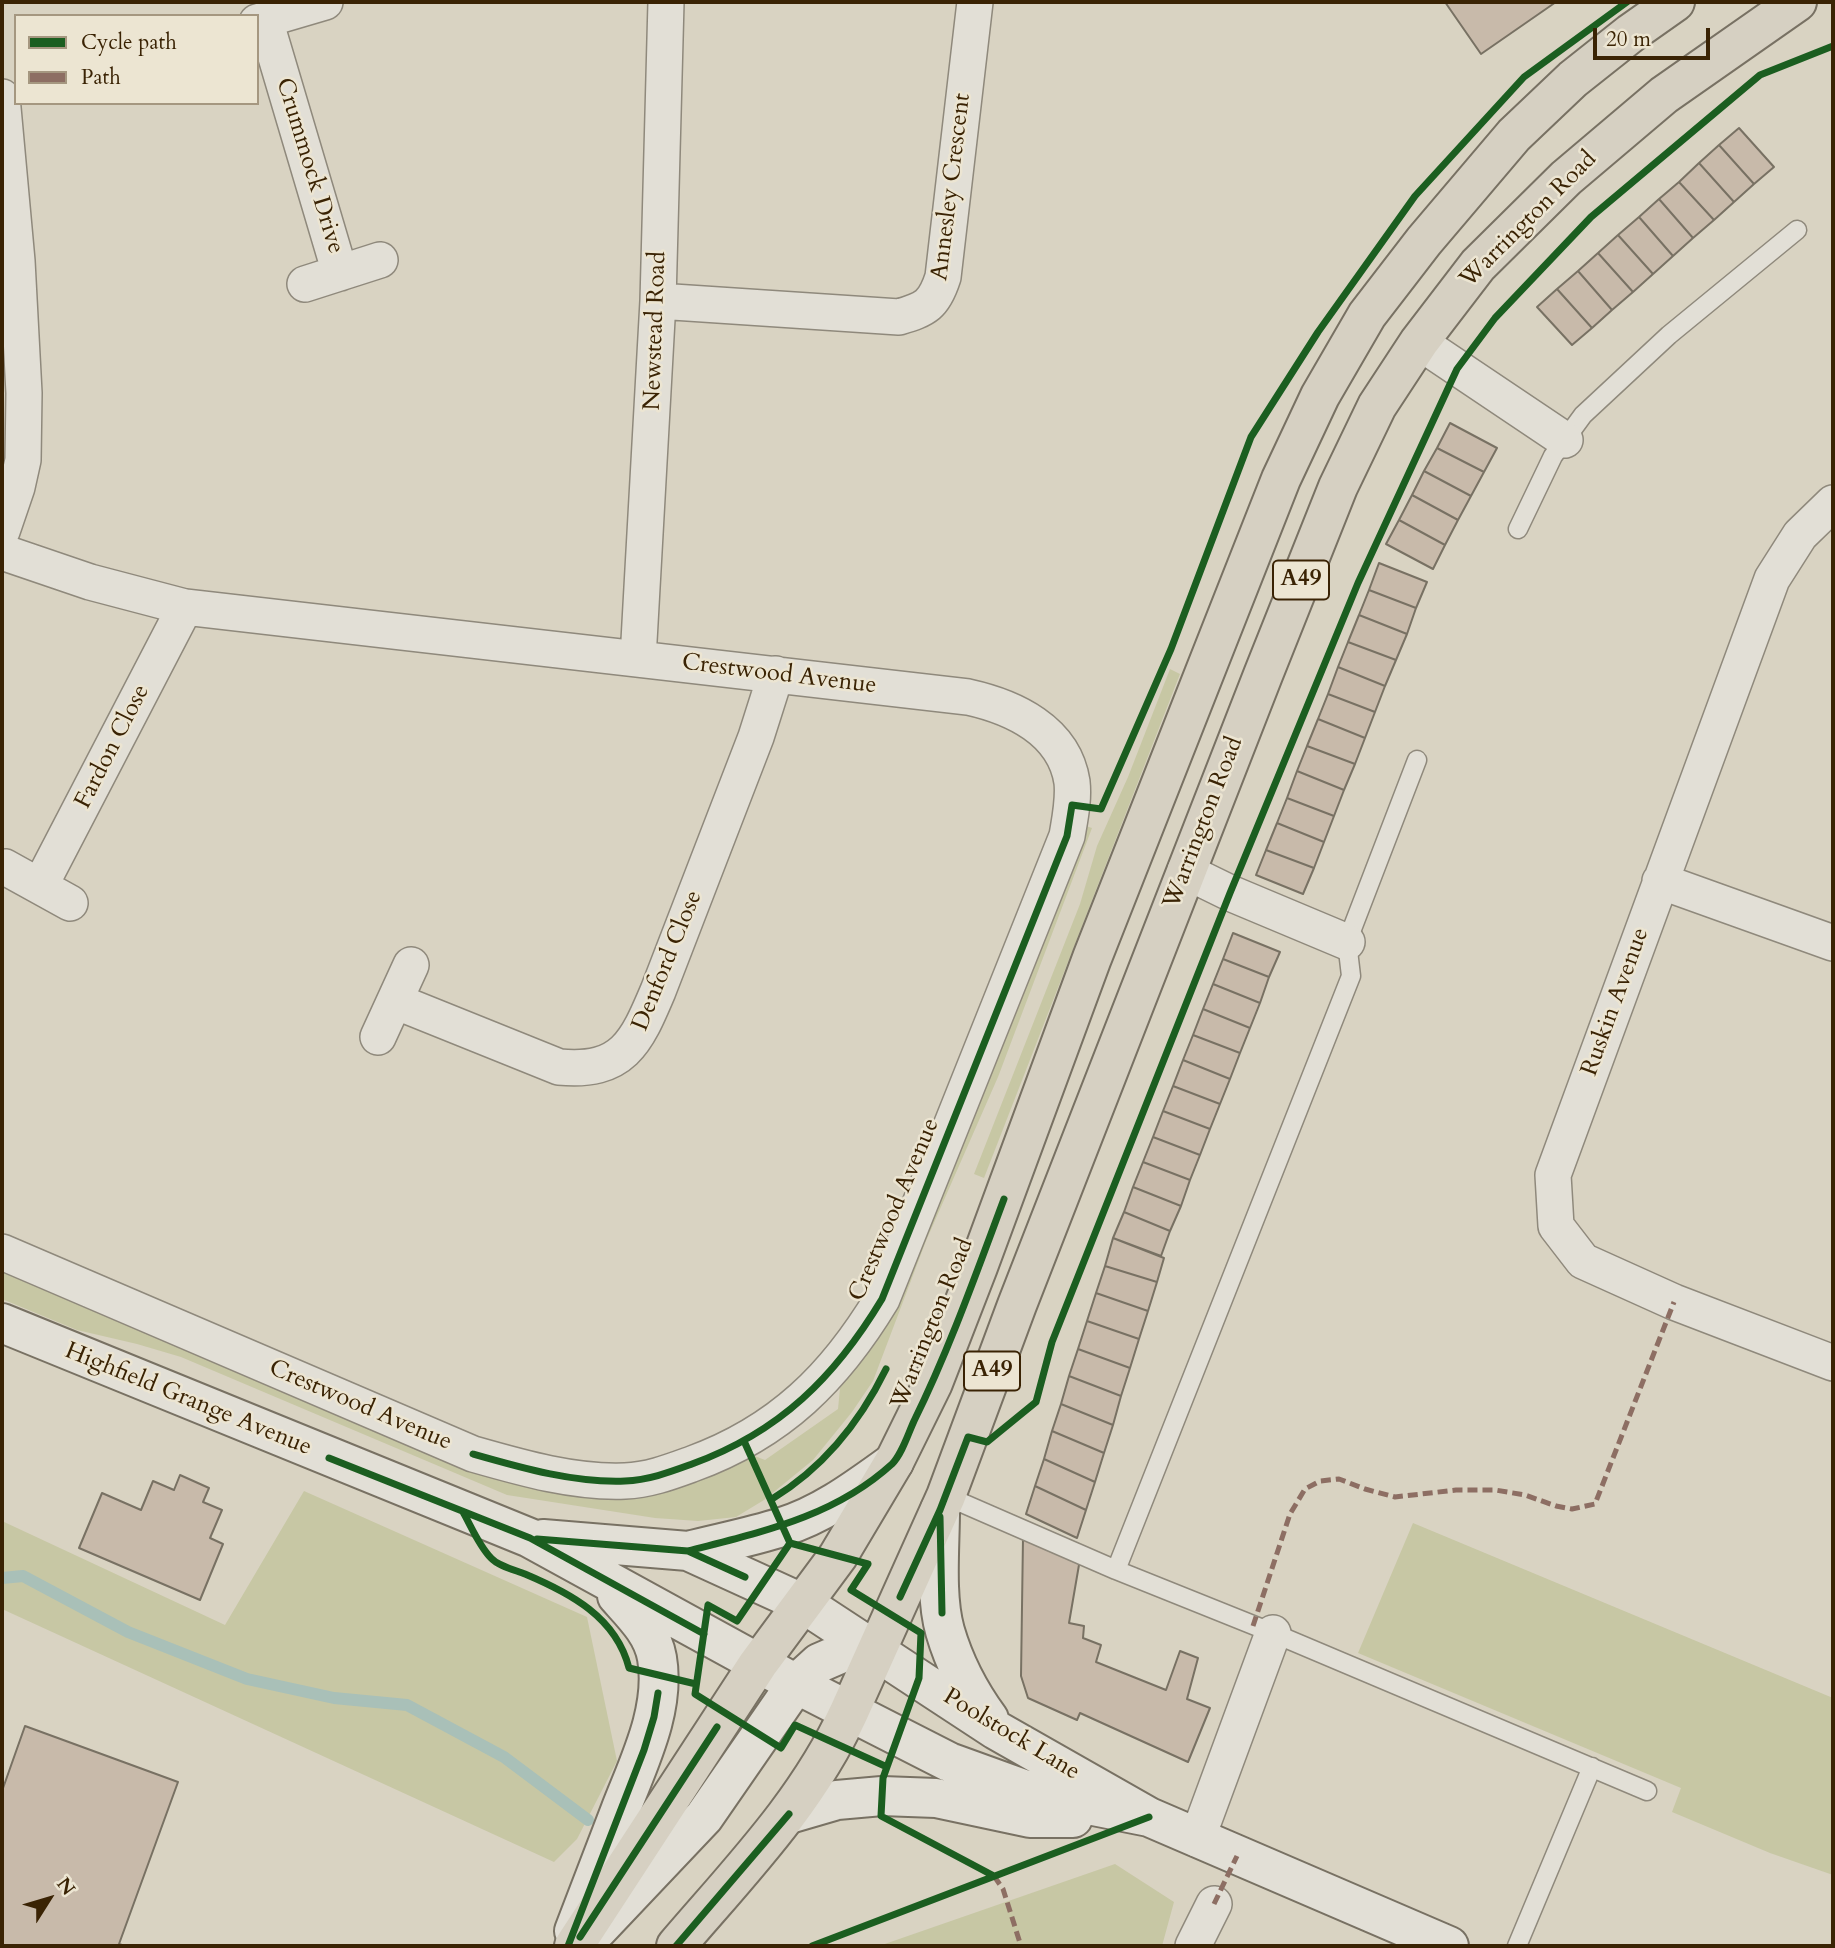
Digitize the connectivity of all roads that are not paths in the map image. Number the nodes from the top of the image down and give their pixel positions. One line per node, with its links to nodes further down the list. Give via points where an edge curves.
1 (325, 2): 6 (street)
2 (666, 2): 12 (street, Newstead Road)
3 (975, 2): 12 (street, Annesley Crescent, via 943,277 937,296 924,309 899,317)
4 (1675, 2): 36 (highway, Warrington Road / A49, via 1573,79 1514,135 1367,315 1320,396 1281,479 1092,958 933,1384)
5 (1797, 2): 13 (highway, Warrington Road / A49, via 1664,95 1566,178 1478,265)
6 (261, 21): 10 (street, Crummock Drive)
7 (2, 98): 17 (street, via 17,261 23,433 23,460)
8 (1797, 230): 14 (lane, via 1669,335 1583,415)
9 (380, 260): 10 (street)
10 (340, 273): 11 (street)
11 (305, 284)
12 (658, 301): 20 (street, Newstead Road)
13 (1419, 342): 14 (street); 24 (highway, Warrington Road / A49, via 1377,406 1338,487)
14 (1565, 440): 16 (lane)
15 (1833, 503): 25 (street, Ruskin Avenue, via 1800,535 1772,579)
16 (1518, 529)
17 (2, 531)
18 (2, 552): 19 (street, Crestwood Avenue, via 90,582)
19 (186, 607): 20 (street, Crestwood Avenue); 26 (street, Fardon Close)
20 (638, 659): 21 (street, Crestwood Avenue)
21 (776, 674): 31 (street, Denford Close, via 658,991 643,1027 623,1053 583,1070 559,1067); 33 (street, Crestwood Avenue, via 996,703 1045,731 1064,758 1072,781 1073,805 1067,836 881,1299 839,1362 811,1393 773,1422 711,1457 659,1476 596,1480 533,1471 473,1454)
22 (1418, 760): 28 (lane)
23 (5, 867): 26 (street)
24 (1185, 871): 28 (street); 37 (highway, Warrington Road / A49)
25 (1660, 881): 29 (street); 35 (street, Ruskin Avenue, via 1553,1175 1556,1226 1583,1261 1674,1302)
26 (40, 886): 27 (street)
27 (70, 903)
28 (1347, 942): 40 (lane, via 1351,975)
29 (1833, 943)
30 (411, 965): 31 (street)
31 (395, 1001): 32 (street)
32 (378, 1037)
33 (2, 1252)
34 (2, 1323): 38 (main road, Highfield Grange Avenue)
35 (1833, 1363)
36 (894, 1462): 39 (main road, via 849,1495 784,1527); 42 (highway, Warrington Road / A49)
37 (943, 1503): 40 (lane); 44 (highway, Warrington Road / A49); 48 (main road, via 940,1591 945,1630 975,1700)
38 (530, 1538): 39 (main road, Highfield Grange Avenue); 41 (main road, Highfield Grange Avenue)
39 (688, 1551): 42 (main road, Highfield Grange Avenue)
40 (1116, 1570): 43 (lane)
41 (598, 1576): 45 (main road, Highfield Grange Avenue); 55 (main road, via 650,1635 657,1658 658,1693 643,1749)
42 (804, 1604): 44 (main road, Poolstock Lane); 45 (highway, Warrington Road / A49)
43 (1273, 1633): 49 (lane); 53 (street)
44 (876, 1649): 46 (main road, via 839,1654 819,1663); 47 (highway, Warrington Road / A49); 48 (main road, Poolstock Lane)
45 (758, 1664): 46 (main road, Highfield Grange Avenue); 56 (highway, Warrington Road / A49)
46 (796, 1684): 47 (main road, Highfield Grange Avenue); 57 (main road, via 704,1817)
47 (849, 1712): 51 (highway, Warrington Road / A49); 52 (main road, Poolstock Lane, via 950,1762 1043,1796)
48 (996, 1730): 52 (main road, Poolstock Lane)
49 (1592, 1767): 50 (lane); 61 (lane)
50 (1647, 1791)
51 (789, 1814): 52 (main road, via 837,1800 882,1796 936,1798 1030,1818); 58 (highway, Warrington Road / A49)
52 (1149, 1817): 53 (main road, Poolstock Lane)
53 (1197, 1839): 60 (main road, Poolstock Lane)
54 (1214, 1904): 59 (street)
55 (568, 1946)
56 (574, 1946)
57 (581, 1946)
58 (676, 1946)
59 (1193, 1946)
60 (1450, 1946)
61 (1517, 1946)

